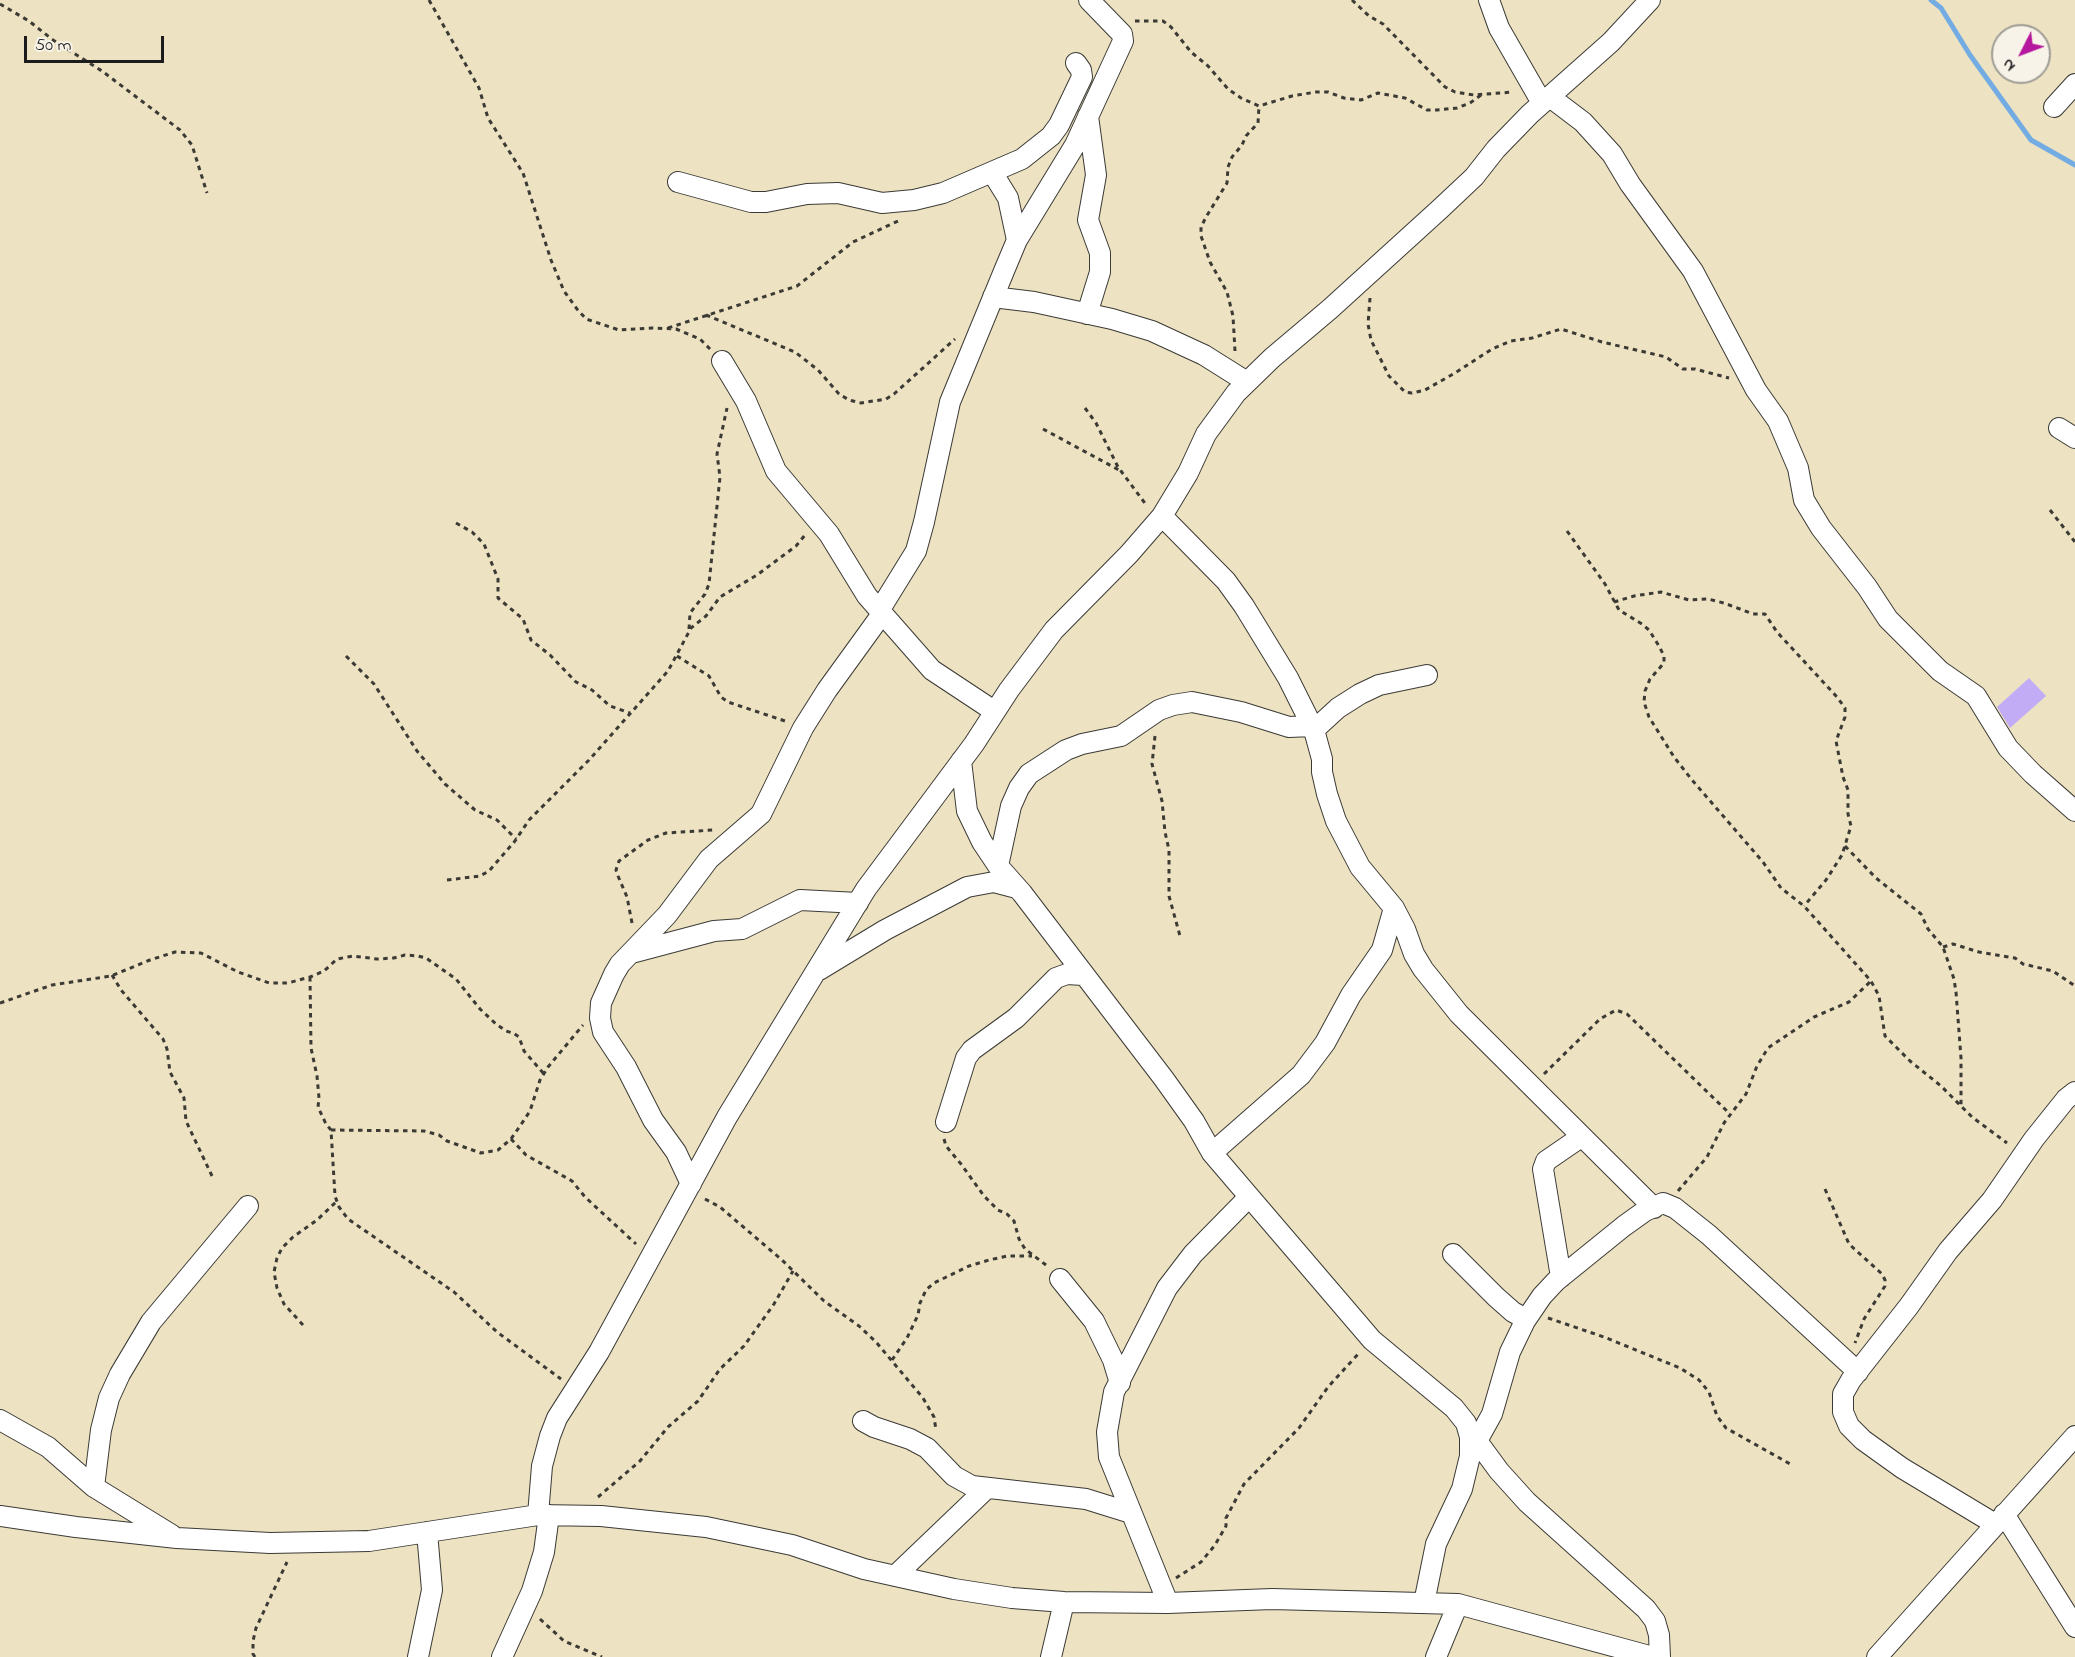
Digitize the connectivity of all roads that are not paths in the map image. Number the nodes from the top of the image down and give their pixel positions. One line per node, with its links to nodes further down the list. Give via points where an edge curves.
1 (1089, 0): 8 (street, via 1122,34 1123,41)
2 (1489, 0): 6 (street, via 1499,28)
3 (1650, 0): 6 (street, via 1611,42)
4 (1076, 63): 9 (street, via 1082,77 1051,136 1022,159)
5 (2075, 84): 7 (street)
6 (1544, 96): 15 (street, via 1474,177 1440,209 1272,358); 22 (street, via 1583,122 1612,154 1693,271 1754,385 1778,421 1798,468 1811,514 1888,619 1940,671 1976,696 2008,747)
7 (2054, 107)
8 (1088, 115): 11 (street, via 1075,145); 13 (street, via 1096,175 1088,220 1100,253 1100,272)
9 (992, 172): 10 (street, via 943,193 882,203 838,193 750,202); 11 (street, via 1008,198)
10 (678, 182)
11 (1017, 240): 12 (street)
12 (993, 297): 13 (street); 17 (street, via 950,402 916,551)
13 (1087, 314): 15 (street, via 1152,331 1204,355)
14 (722, 361): 17 (street, via 746,400 776,471 830,534)
15 (1240, 378): 16 (street, via 1236,393 1206,435)
16 (1160, 517): 19 (street, via 1054,630); 20 (street, via 1226,581 1288,678)
17 (881, 613): 19 (street, via 932,670); 27 (street, via 803,728 761,814 709,859 667,915)
18 (1427, 675): 20 (street, via 1360,693)
19 (994, 711): 21 (street)
20 (1313, 728): 23 (street, via 1289,727 1192,702 1154,714 1121,736 1066,750 1029,774 1019,788 1011,806); 26 (street, via 1336,821 1360,867)
21 (961, 761): 23 (street, via 967,812); 25 (street)
22 (2075, 812)
23 (998, 866): 24 (street)
24 (1017, 888): 28 (street, via 994,882 967,887); 29 (street)
25 (858, 903): 27 (street, via 800,900 742,929); 28 (street)
26 (1394, 908): 32 (street, via 1414,954 1437,989); 33 (street, via 1382,950 1325,1043 1301,1075)
27 (634, 948): 34 (street, via 614,974 601,1003 600,1018 603,1032 626,1067 652,1120 676,1152)
28 (817, 971): 34 (street)
29 (1083, 975): 31 (street, via 1056,978 1016,1018 972,1050); 33 (street, via 1164,1079)
30 (2075, 1092): 42 (street, via 1948,1251 1910,1306)
31 (946, 1122)
32 (1581, 1137): 36 (street); 39 (street, via 1546,1161 1543,1169)
33 (1212, 1153): 35 (street)
34 (686, 1192): 51 (street, via 599,1352 557,1418 542,1466)
35 (1249, 1197): 43 (street, via 1193,1254 1167,1288); 47 (street, via 1372,1340 1454,1408 1466,1422)
36 (1658, 1205): 39 (street, via 1624,1226); 42 (street, via 1675,1208 1709,1235)
37 (248, 1206): 48 (street, via 151,1322 120,1374 101,1430)
38 (1453, 1254): 41 (street, via 1513,1312)
39 (1562, 1277): 41 (street)
40 (1060, 1279): 43 (street, via 1094,1321)
41 (1527, 1317): 47 (street, via 1510,1352 1492,1414)
42 (1854, 1368): 53 (street, via 1843,1394 1843,1412 1849,1426 1902,1468)
43 (1120, 1383): 50 (street, via 1114,1392 1107,1432 1109,1457)
44 (0, 1420): 48 (street, via 48,1447)
45 (863, 1421): 49 (street, via 927,1448 954,1476 972,1486)
46 (2075, 1436): 53 (street)
47 (1473, 1444): 59 (street, via 1462,1489 1436,1544); 62 (street, via 1527,1502 1646,1609 1659,1635)
48 (94, 1487): 55 (street)
49 (987, 1488): 50 (street, via 1086,1499); 56 (street)
50 (1131, 1512): 57 (street)
51 (543, 1515): 54 (street); 56 (street, via 601,1516 706,1527 792,1545); 64 (street, via 544,1552)
52 (0, 1516): 55 (street)
53 (2000, 1519): 61 (street); 67 (street)
54 (427, 1532): 55 (street, via 369,1541 270,1543); 63 (street, via 432,1590)
55 (177, 1538)
56 (895, 1576): 58 (street, via 977,1593)
57 (1165, 1595): 58 (street); 59 (street)
58 (1064, 1602): 65 (street)
59 (1424, 1603): 60 (street)
60 (1458, 1604): 62 (street); 66 (street)
61 (2075, 1627)
62 (1651, 1656)
63 (418, 1657)
64 (502, 1657)
65 (1051, 1657)
66 (1436, 1657)
67 (1876, 1657)

